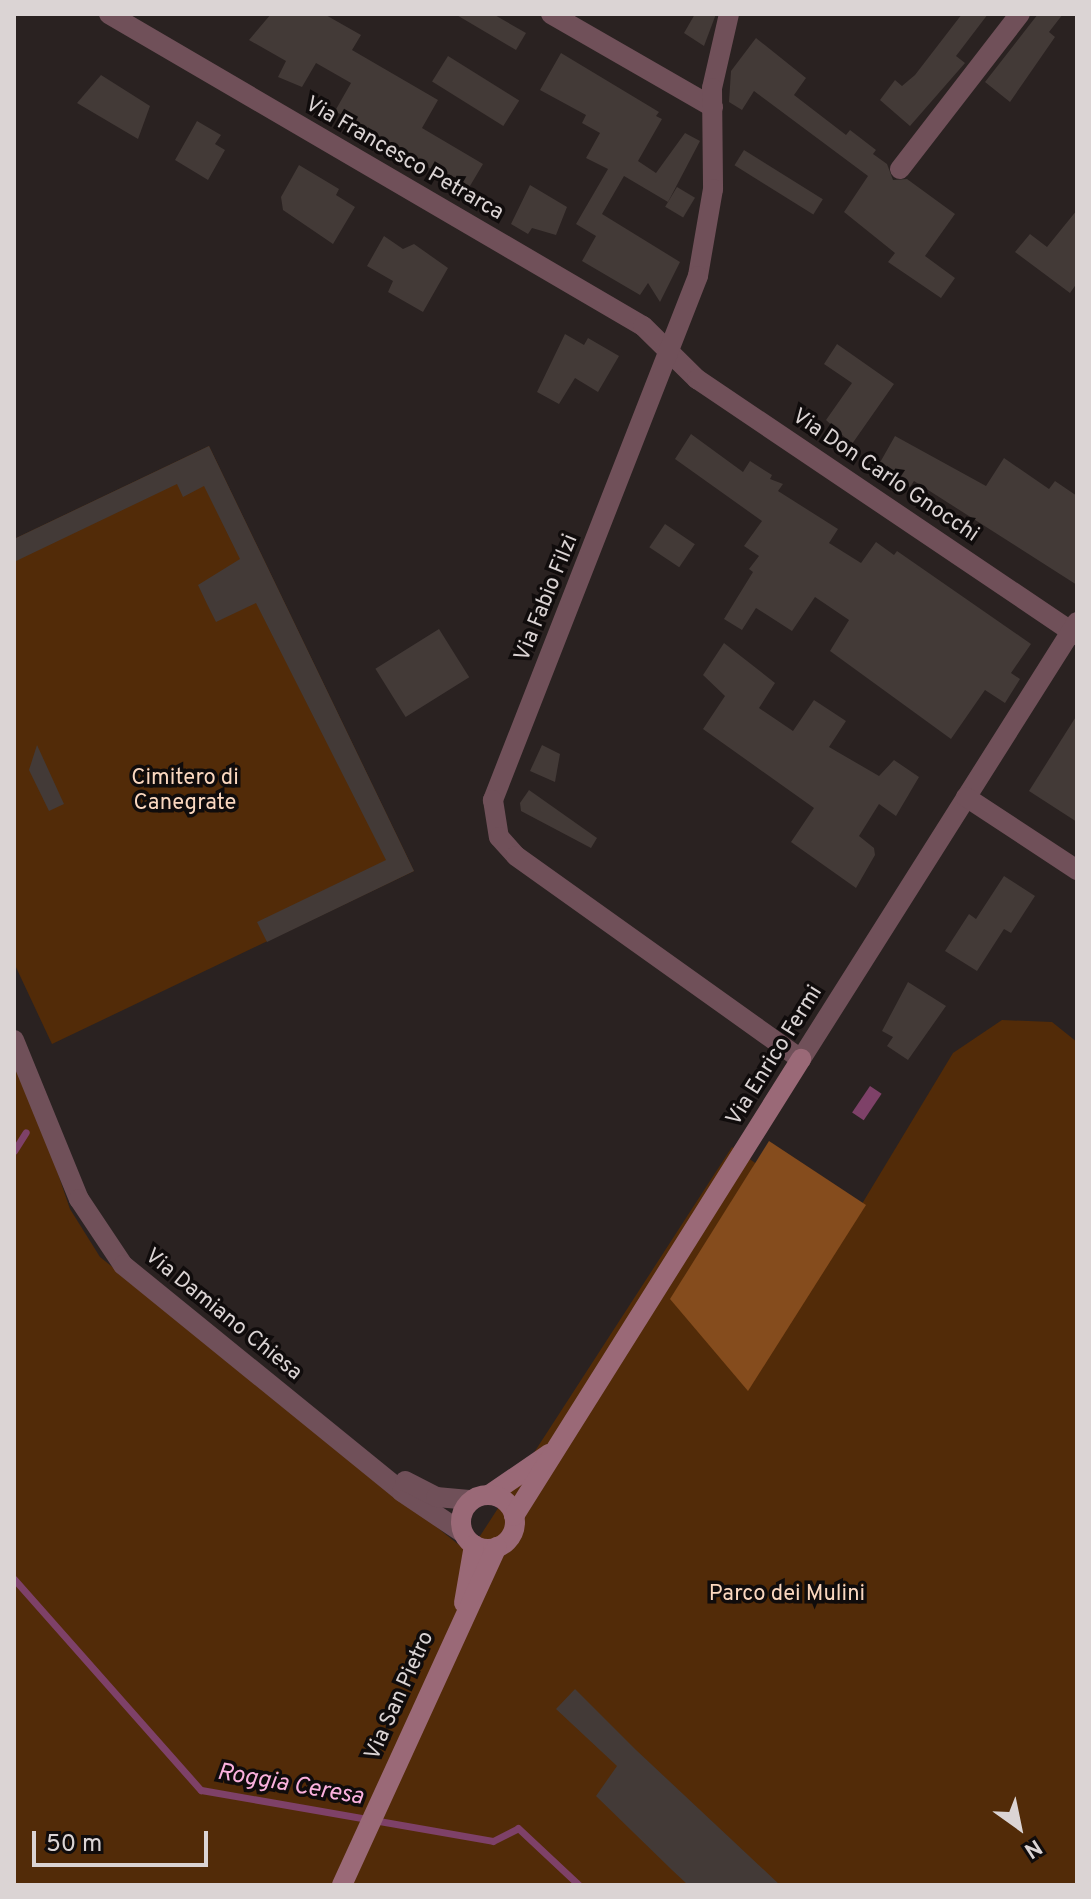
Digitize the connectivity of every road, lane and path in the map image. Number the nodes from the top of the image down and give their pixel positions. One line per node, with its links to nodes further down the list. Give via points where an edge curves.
1 (109, 14): 7 (street, Via Francesco Petrarca, via 643,326)
2 (551, 14): 5 (street)
3 (729, 14): 5 (street, Via Fabio Filzi, via 712,88)
4 (1020, 14): 6 (street)
5 (713, 107): 7 (street, Via Fabio Filzi, via 713,189 705,247)
6 (900, 169)
7 (670, 352): 8 (street, Via Don Carlo Gnocchi, via 697,379); 12 (street, Via Fabio Filzi, via 493,800 495,825 516,856)
8 (1075, 629): 9 (street, Via Enrico Fermi)
9 (966, 797): 10 (street); 12 (street, Via Enrico Fermi)
10 (1077, 870)
11 (14, 1040): 14 (street, Via Damiano Chiesa, via 75,1190 123,1265 167,1306)
12 (801, 1059): 13 (street, Via Enrico Fermi)
13 (571, 1430): 15 (street, via 543,1460); 16 (street, Via Enrico Fermi)
14 (342, 1439): 15 (street, Via Damiano Chiesa, via 419,1491); 17 (street, Via Damiano Chiesa, via 402,1492)
15 (481, 1498): 16 (street, via 505,1502); 17 (street, via 462,1515)
16 (514, 1516): 18 (street, via 513,1531)
17 (469, 1539): 18 (street); 19 (street, Via San Pietro)
18 (497, 1547): 19 (street, Via San Pietro)
19 (463, 1615): 20 (street, Via San Pietro)
20 (342, 1885)

